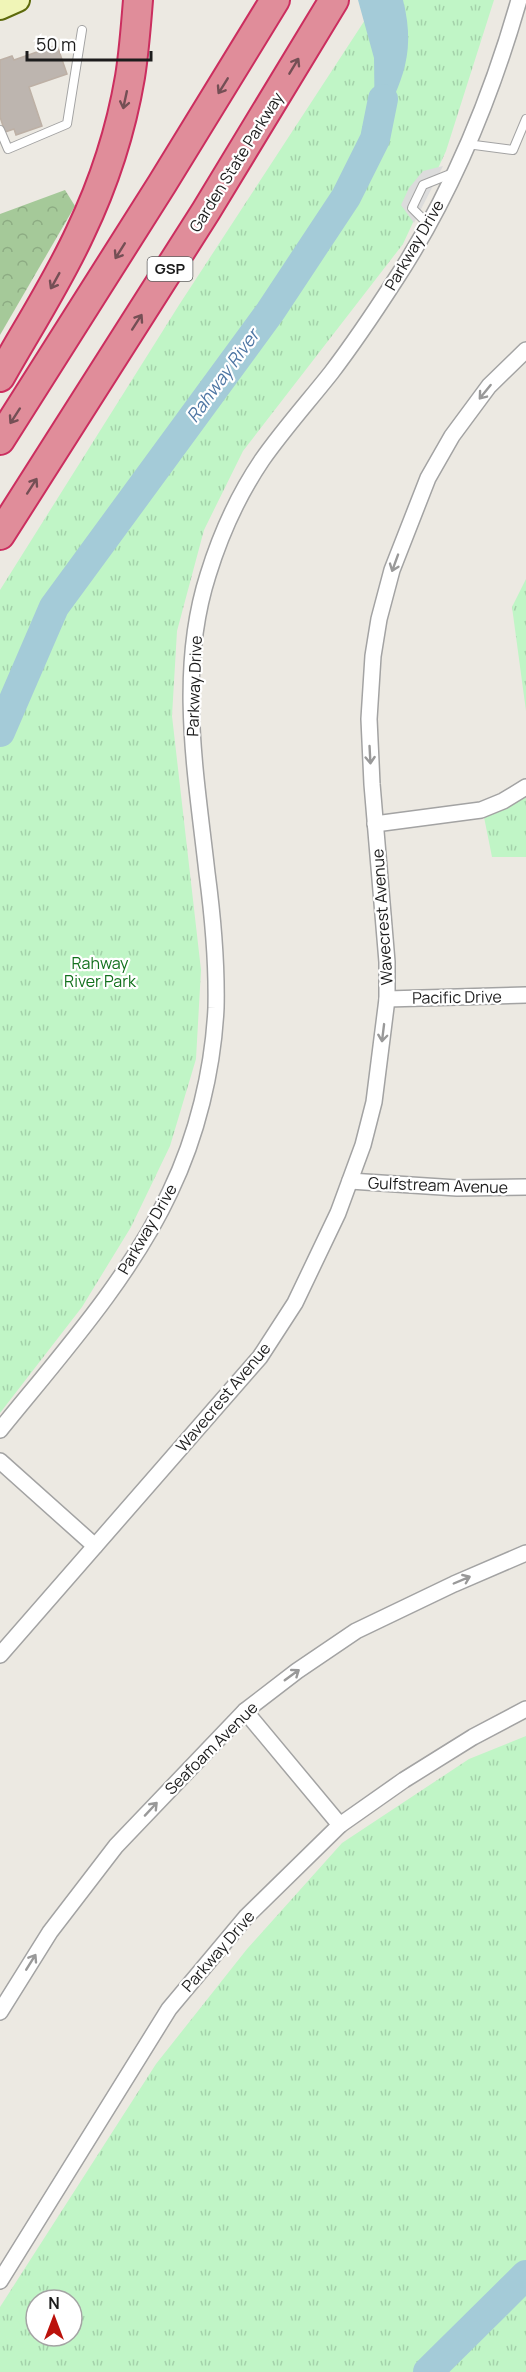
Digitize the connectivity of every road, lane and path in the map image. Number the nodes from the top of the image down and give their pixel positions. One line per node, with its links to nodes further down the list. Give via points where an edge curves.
1 (18, 0): 7 (main road)
2 (115, 0): 9 (highway, via 126,14)
3 (138, 0): 9 (highway)
4 (275, 0): 17 (highway, one-way to 17)
5 (334, 0): 18 (highway, Garden State Parkway / GSP, one-way to 5, via 206,211)
6 (519, 0): 12 (street, Parkway Drive)
7 (0, 8)
8 (82, 30): 11 (lane, via 67,124 9,149)
9 (132, 63): 16 (highway, one-way to 16, via 123,112 88,216)
10 (526, 119): 12 (lane, via 513,150)
11 (0, 130)
12 (467, 144): 13 (street, Parkway Drive)
13 (453, 173): 14 (street, Parkway Drive); 14 (lane, via 423,185 412,208)
14 (429, 225): 25 (street, Parkway Drive, via 338,363 261,461 237,503 208,573 197,619 190,708 215,972 215,1019 207,1077 186,1154 170,1193 123,1272 86,1324)
15 (526, 350): 20 (street, Wavecrest Avenue, one-way to 20, via 489,386 452,436 428,478 392,570 379,619 369,690)
16 (0, 376)
17 (0, 440)
18 (0, 535)
19 (526, 787): 20 (street, via 481,810)
20 (375, 825): 22 (street, Wavecrest Avenue)
21 (526, 995): 22 (street, Pacific Drive)
22 (387, 999): 23 (street, Wavecrest Avenue, one-way to 23, via 374,1102)
23 (350, 1181): 24 (street, Gulfstream Avenue, via 457,1188); 27 (street, Wavecrest Avenue, via 295,1303 260,1357)
24 (526, 1187)
25 (0, 1430)
26 (0, 1461): 27 (street)
27 (95, 1546): 29 (street, Wavecrest Avenue)
28 (526, 1553): 31 (street, Seafoam Avenue, one-way to 28, via 356,1632)
29 (0, 1655)
30 (526, 1709): 32 (street, Parkway Drive, via 404,1780)
31 (244, 1711): 32 (street); 33 (street, Seafoam Avenue, one-way to 31, via 50,1932 116,1846)
32 (340, 1825): 34 (street, Parkway Drive, via 246,1917 169,2009)
33 (0, 2012)
34 (0, 2280)

